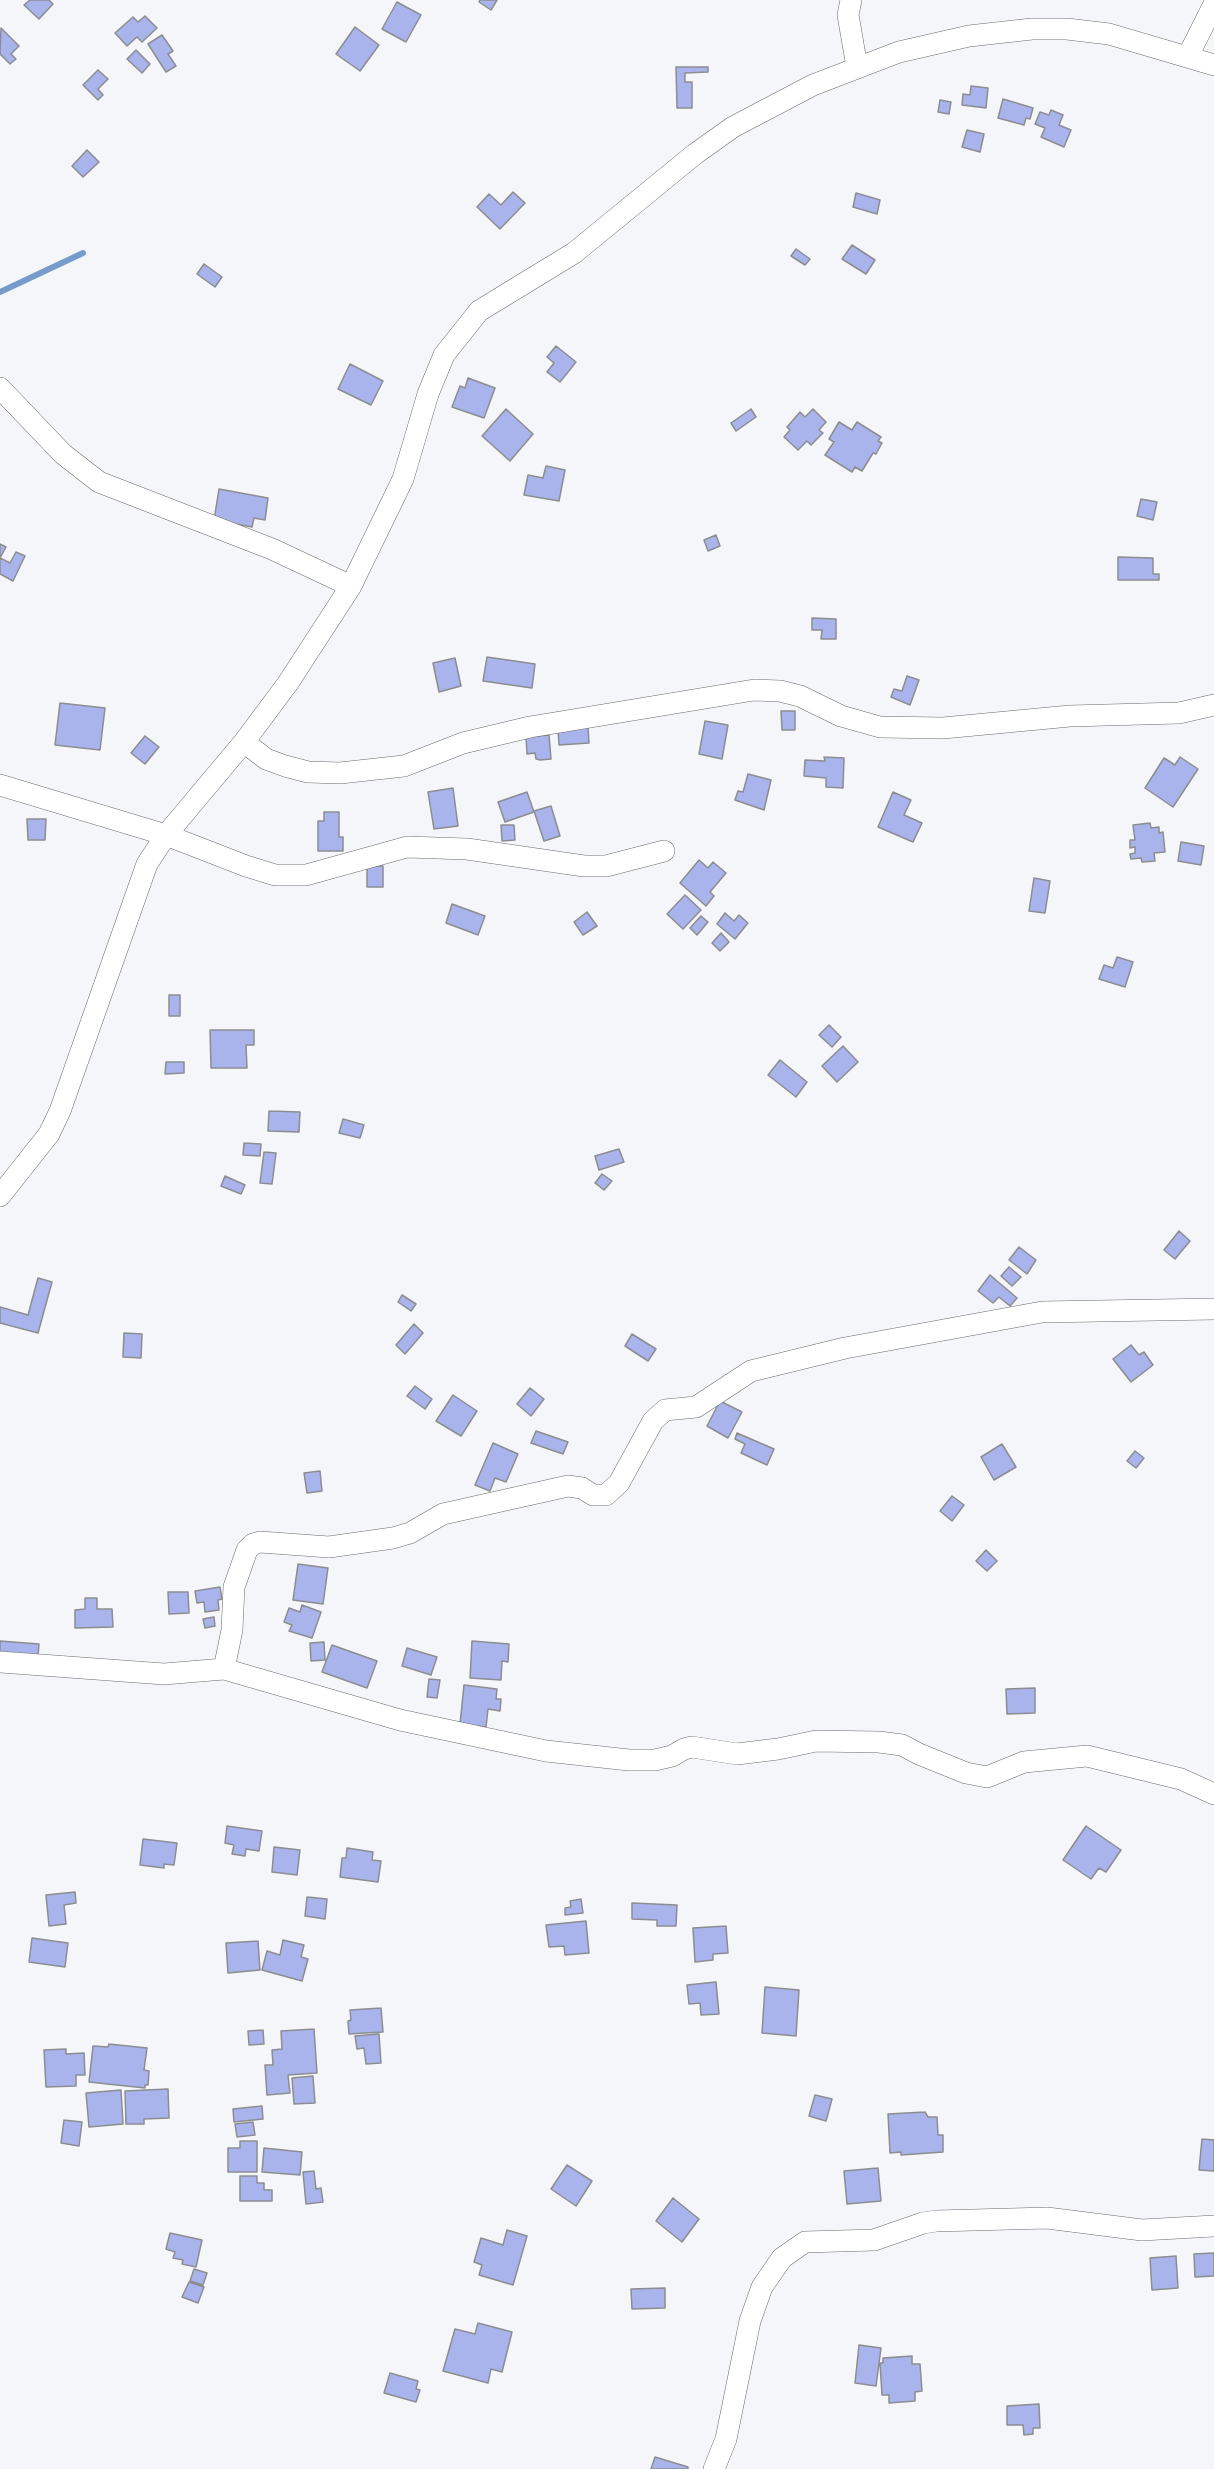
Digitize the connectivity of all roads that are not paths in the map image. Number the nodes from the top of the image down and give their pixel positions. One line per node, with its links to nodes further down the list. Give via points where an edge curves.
1 (851, 0): 5 (street, via 848,15)
2 (1214, 4): 3 (street)
3 (1188, 56): 4 (street); 5 (street, via 1109,34 1032,29 933,43)
4 (1214, 65)
5 (857, 67): 7 (street, via 732,127 574,253 479,311 444,355 403,479)
6 (0, 388): 7 (street, via 63,454 99,482 272,549)
7 (351, 586): 9 (street)
8 (1214, 705): 9 (street, via 1179,713 1070,716 943,728 880,728 841,716 800,696 754,690 530,727 463,743 404,766 339,773 285,766 266,759)
9 (244, 742): 11 (street)
10 (0, 785): 11 (street)
11 (166, 835): 12 (street, via 275,875 306,875 407,847 467,849 584,866 606,866); 13 (street, via 147,864 134,897 60,1111 49,1134)
12 (664, 851)
13 (0, 1196)
14 (1214, 1309): 16 (street, via 1042,1312 845,1348 751,1371 696,1407 669,1408 659,1414 619,1483 606,1495 593,1495 575,1486 556,1488 443,1514 393,1538 329,1547 253,1544 238,1570 234,1587 232,1630)
15 (0, 1662): 16 (street, via 164,1674)
16 (224, 1668): 17 (street, via 400,1720 546,1751 655,1760 692,1747 737,1754 816,1741 879,1742 902,1745 966,1773 987,1777 1024,1762 1087,1756 1181,1779)
17 (1214, 1794)
18 (1214, 2226): 19 (street, via 1142,2230 1047,2218 936,2221 874,2240 805,2242 782,2258 762,2287 750,2321 726,2439)
19 (714, 2469)

